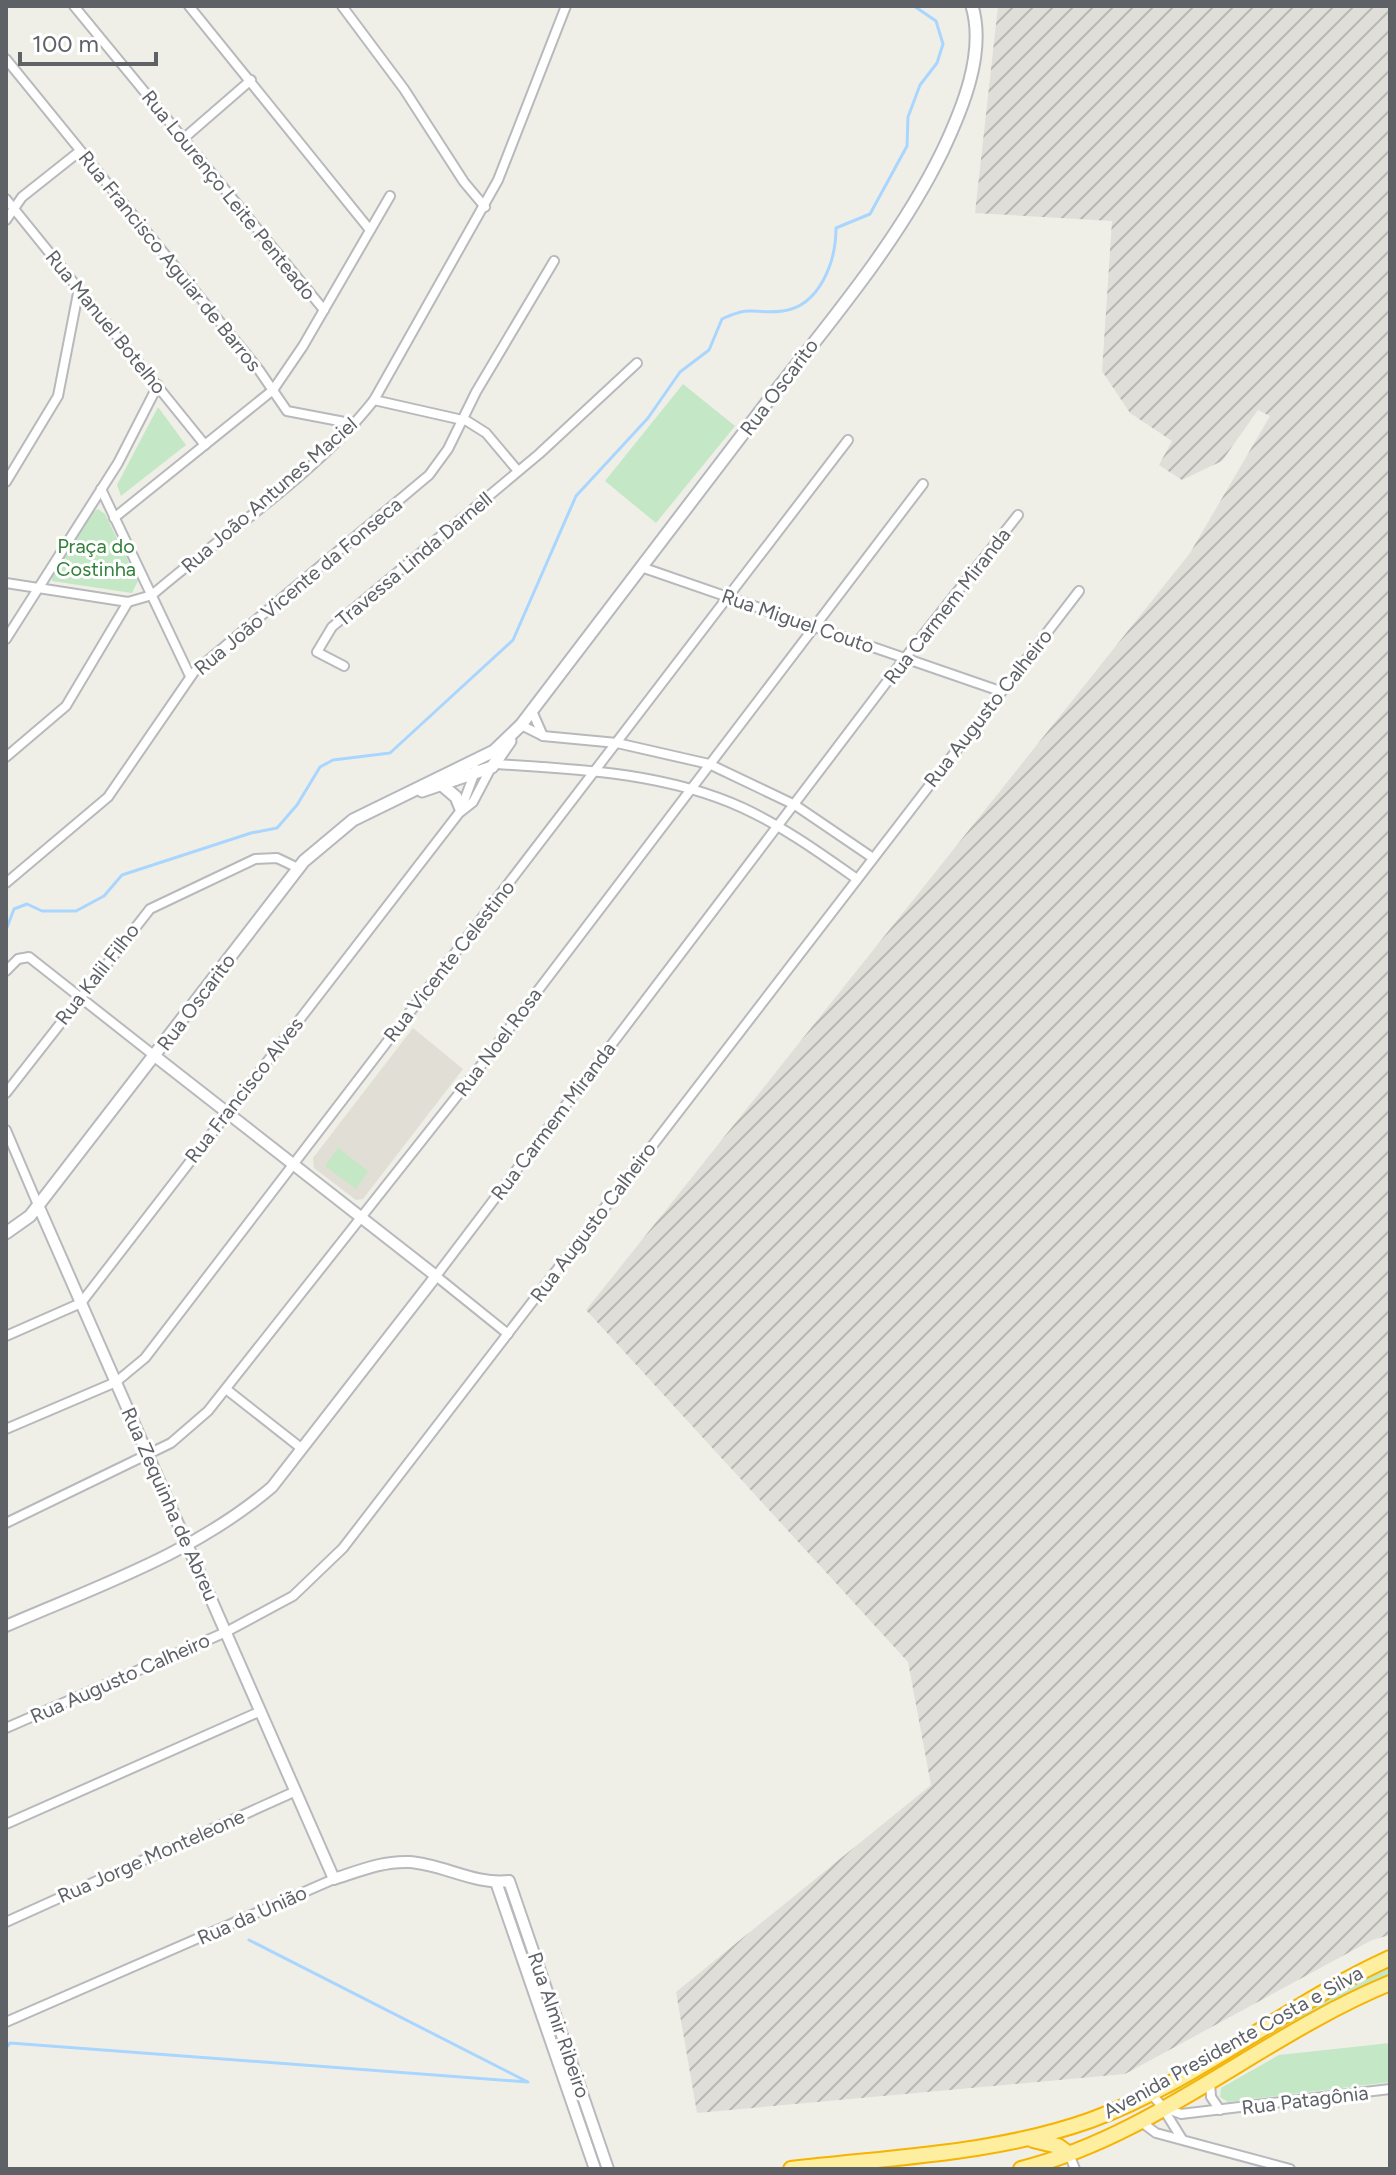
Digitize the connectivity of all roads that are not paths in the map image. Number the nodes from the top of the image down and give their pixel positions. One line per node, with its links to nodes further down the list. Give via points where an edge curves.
1 (74, 6): 8 (street, Rua Lourenço Leite Penteado)
2 (189, 6): 7 (street)
3 (342, 6): 12 (street)
4 (566, 6): 12 (street, Rua João Antunes Maciel)
5 (972, 6): 33 (main road, Rua Oscarito, via 975,41 969,84 934,165 855,287)
6 (6, 59): 9 (street, Rua Francisco Aguiar de Barros)
7 (251, 80): 8 (street); 15 (street)
8 (183, 139): 18 (street, Rua Lourenço Leite Penteado)
9 (80, 151): 13 (street); 21 (street, Rua Francisco Aguiar de Barros)
10 (390, 196): 15 (street)
11 (6, 199): 13 (street, Rua Manuel Botelho)
12 (485, 207): 22 (street, Rua João Antunes Maciel)
13 (13, 208): 14 (street); 17 (street, Rua Manuel Botelho)
14 (6, 220)
15 (370, 230): 18 (street)
16 (554, 261): 23 (street, Rua João Vicente da Fonseca)
17 (79, 288): 20 (street, Rua Manuel Botelho); 28 (street, via 58,396)
18 (324, 310): 21 (street)
19 (637, 363): 27 (street, Travessa Linda Darnell)
20 (158, 385): 26 (street, Rua Manuel Botelho); 30 (street)
21 (273, 390): 24 (street, Rua Francisco Aguiar de Barros, via 293,414); 26 (street)
22 (374, 400): 23 (street); 24 (street, Rua João Antunes Maciel)
23 (461, 418): 27 (street, via 486,433); 44 (street, Rua João Vicente da Fonseca, via 429,475)
24 (355, 424): 37 (street, Rua João Antunes Maciel)
25 (848, 440): 38 (street, Rua Vicente Celestino)
26 (205, 445): 32 (street)
27 (518, 471): 43 (street, Travessa Linda Darnell, via 332,627 317,652)
28 (6, 482)
29 (923, 484): 40 (street, Rua Noel Rosa)
30 (101, 489): 32 (street); 35 (street)
31 (1018, 515): 42 (street, Rua Carmem Miranda)
32 (114, 518): 37 (street)
33 (641, 567): 38 (street, Rua Miguel Couto); 46 (main road, Rua Oscarito)
34 (6, 583): 35 (street)
35 (39, 587): 39 (street); 41 (street)
36 (1079, 591): 45 (street, Rua Augusto Calheiro)
37 (152, 595): 39 (street); 44 (street)
38 (728, 596): 40 (street, Rua Miguel Couto); 49 (street, Rua Vicente Celestino)
39 (128, 602): 50 (street, via 66,706)
40 (815, 627): 42 (street, Rua Miguel Couto); 53 (street, Rua Noel Rosa)
41 (6, 639)
42 (905, 658): 45 (street, Rua Miguel Couto); 59 (street, Rua Carmem Miranda)
43 (344, 666)
44 (190, 676): 65 (street, Rua João Vicente da Fonseca, via 108,797)
45 (1000, 691): 62 (street, Rua Augusto Calheiro)
46 (532, 711): 47 (main road, Rua Oscarito); 48 (street)
47 (517, 730): 48 (street); 52 (main road, Rua Oscarito)
48 (543, 736): 49 (street)
49 (617, 743): 53 (street); 54 (street, Rua Vicente Celestino)
50 (6, 757)
51 (477, 760): 52 (main road, Rua Oscarito); 55 (street, Rua Francisco Alves); 58 (main road, Rua Oscarito)
52 (493, 761): 54 (street); 55 (main road, Rua Oscarito); 60 (street, Rua Francisco Alves, via 473,802)
53 (709, 764): 57 (street, Rua Noel Rosa); 59 (street)
54 (597, 770): 57 (street); 72 (street, Rua Vicente Celestino)
55 (476, 774): 56 (main road, Rua Oscarito); 60 (street, Rua Francisco Alves)
56 (442, 785): 58 (main road, Rua Oscarito); 60 (main road, via 456,797)
57 (689, 791): 61 (street, via 718,797); 74 (street, Rua Noel Rosa)
58 (406, 796): 63 (main road, Rua Oscarito, via 341,828)
59 (795, 805): 61 (street, Rua Carmem Miranda); 62 (street)
60 (460, 811): 70 (street, Rua Francisco Alves)
61 (779, 827): 64 (street); 76 (street, Rua Carmem Miranda)
62 (873, 858): 64 (street, Rua Augusto Calheiro)
63 (298, 868): 67 (street, Rua Kalil Filho, via 277,858 255,859 150,909); 68 (main road, Rua Oscarito)
64 (857, 879): 78 (street, Rua Augusto Calheiro)
65 (6, 883)
66 (6, 971): 67 (street, via 12,962 29,957)
67 (80, 996): 68 (street); 69 (street, Rua Kalil Filho)
68 (156, 1057): 70 (street); 73 (main road, Rua Oscarito)
69 (6, 1093)
70 (227, 1111): 72 (street); 77 (street, Rua Francisco Alves)
71 (6, 1130): 73 (street, Rua Zequinha de Abreu)
72 (294, 1163): 74 (street); 80 (street, Rua Vicente Celestino, via 159,1342)
73 (38, 1205): 75 (main road, Rua Oscarito, via 25,1222); 77 (street, Rua Zequinha de Abreu)
74 (362, 1217): 76 (street); 81 (street, Rua Noel Rosa)
75 (6, 1233)
76 (436, 1276): 78 (street); 83 (street, Rua Carmem Miranda)
77 (81, 1303): 79 (street, Rua Francisco Alves); 80 (street, Rua Zequinha de Abreu)
78 (508, 1334): 88 (street, Rua Augusto Calheiro, via 326,1566 293,1596)
79 (6, 1336)
80 (116, 1382): 82 (street, Rua Vicente Celestino); 84 (street, Rua Zequinha de Abreu)
81 (226, 1389): 83 (street); 84 (street, Rua Noel Rosa, via 193,1426)
82 (6, 1429)
83 (301, 1448): 86 (street, Rua Carmem Miranda, via 272,1487)
84 (148, 1455): 85 (street, Rua Noel Rosa); 86 (street, Rua Zequinha de Abreu)
85 (6, 1523)
86 (188, 1546): 87 (street, Rua Carmem Miranda); 88 (street, Rua Zequinha de Abreu)
87 (6, 1626)
88 (226, 1632): 89 (street, Rua Zequinha de Abreu); 90 (street, Rua Augusto Calheiro)
89 (261, 1711): 91 (street, Rua Zequinha de Abreu); 92 (street)
90 (6, 1728)
91 (296, 1791): 93 (street, Rua Zequinha de Abreu); 96 (street, Rua Jorge Monteleone)
92 (6, 1824)
93 (334, 1879): 95 (street, Rua da União, via 377,1865 409,1862); 99 (street, Rua da União)
94 (509, 1881): 95 (street, Rua da União); 110 (street, Rua Almir Ribeiro)
95 (496, 1882): 109 (street, Rua Almir Ribeiro)
96 (6, 1922)
97 (1390, 1958): 102 (highway, Avenida Presidente Costa e Silva, via 1326,1989)
98 (1390, 1983): 100 (highway, Avenida Presidente Costa e Silva, via 1305,2024)
99 (6, 2022)
100 (1211, 2079): 103 (highway, Avenida Presidente Costa e Silva); 104 (street, Rua Patagônia, via 1211,2097)
101 (1390, 2089): 104 (street, Rua Patagônia)
102 (1150, 2093): 103 (street); 106 (highway, Avenida Presidente Costa e Silva)
103 (1163, 2107): 104 (street, Rua Patagônia, via 1181,2114); 105 (highway, Avenida Presidente Costa e Silva); 107 (street)
104 (1220, 2110)
105 (1139, 2121): 107 (street); 108 (highway, Avenida Presidente Costa e Silva)
106 (1031, 2139): 108 (highway); 111 (highway, Avenida Presidente Costa e Silva)
107 (1182, 2140): 114 (street)
108 (1069, 2154): 112 (highway, Avenida Presidente Costa e Silva); 113 (street)
109 (595, 2169)
110 (608, 2169)
111 (791, 2169)
112 (1021, 2169)
113 (1075, 2169)
114 (1290, 2169)

